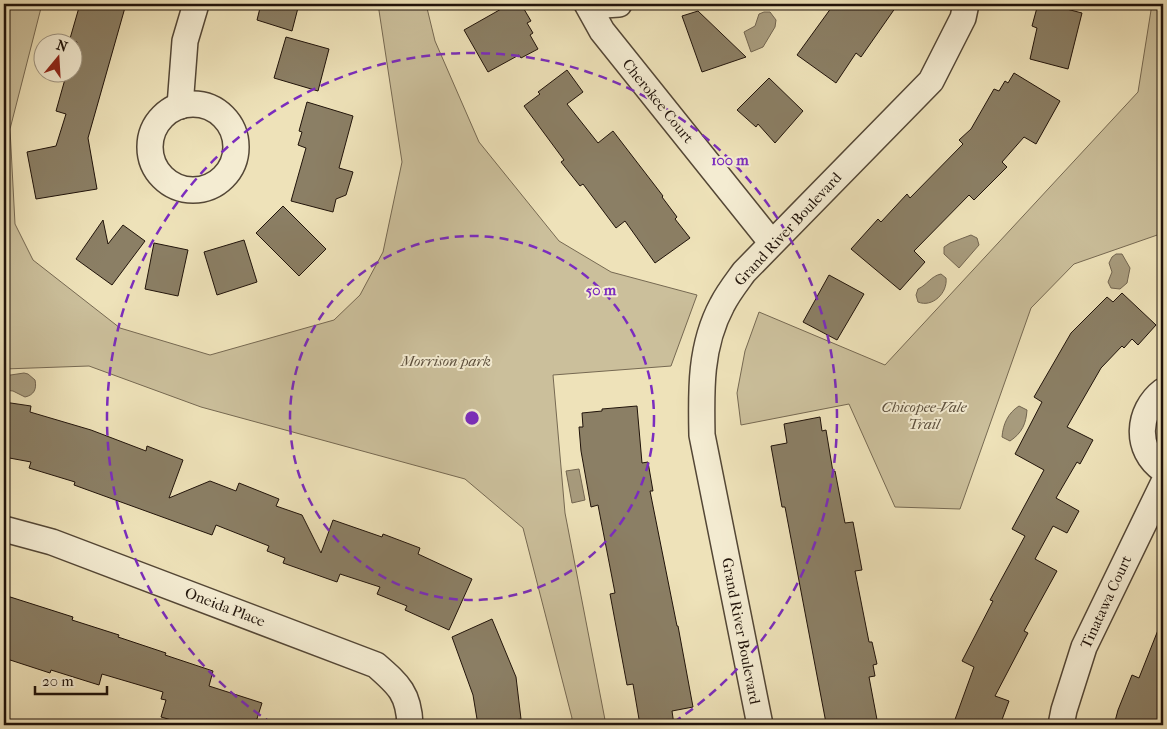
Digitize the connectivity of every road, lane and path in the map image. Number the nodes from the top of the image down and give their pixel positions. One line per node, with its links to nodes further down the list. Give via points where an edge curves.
1 (196, 4): 6 (street, via 185,41)
2 (587, 4): 7 (street, Cherokee Court, via 602,31)
3 (598, 4): 4 (street)
4 (619, 4)
5 (966, 4): 7 (street, Grand River Boulevard, via 964,18 931,80)
6 (180, 106)
7 (771, 242): 13 (street, Grand River Boulevard, via 722,303 705,353 701,393 702,435)
8 (1163, 391): 9 (street, via 1150,404 1142,423 1143,440 1149,455)
9 (1163, 470)
10 (1163, 484): 14 (street, Tinatawa Court, via 1084,647)
11 (4, 529): 12 (street, Oneida Place, via 52,542 376,665 399,685 410,711)
12 (410, 725)
13 (760, 725)
14 (1061, 725)

